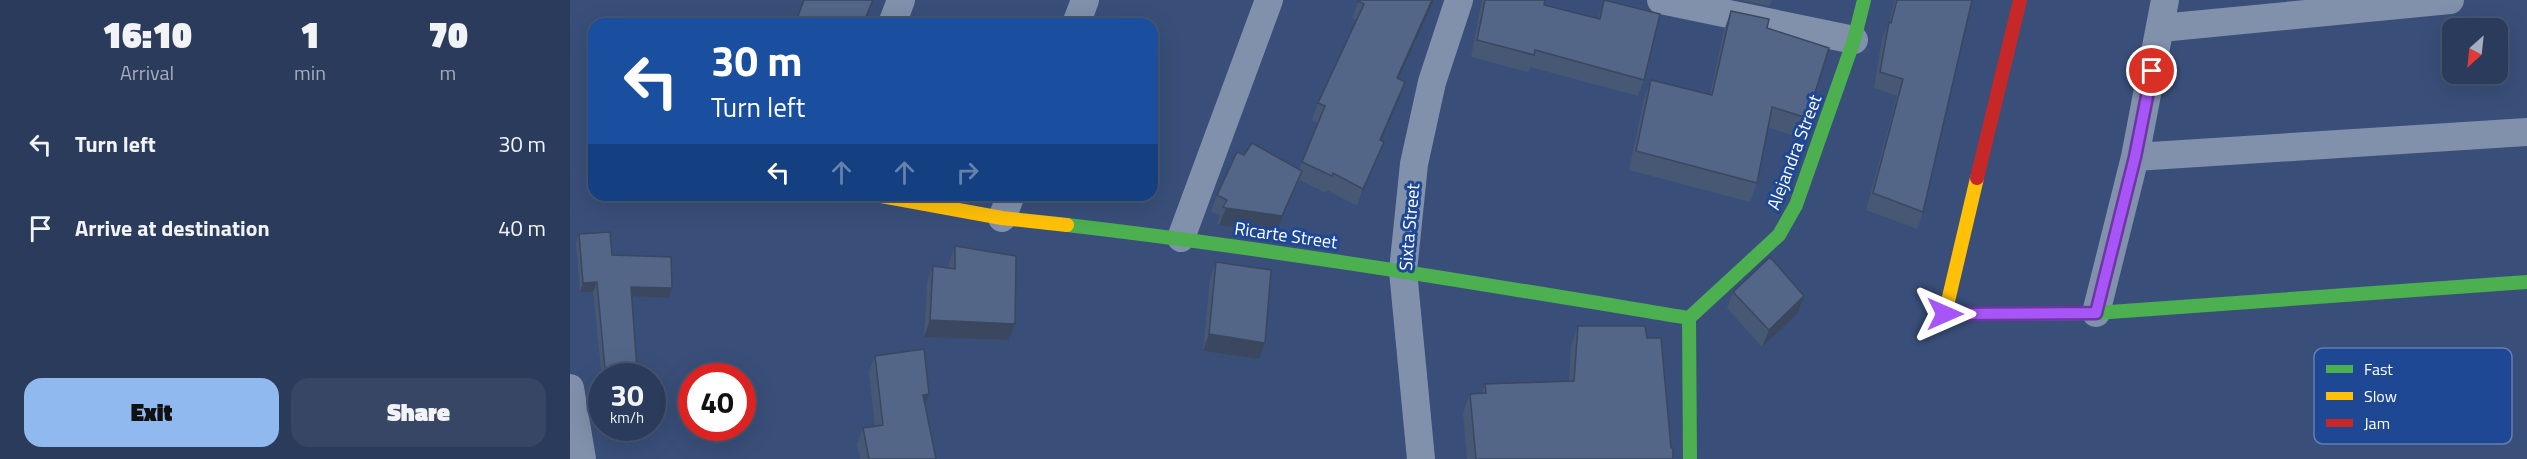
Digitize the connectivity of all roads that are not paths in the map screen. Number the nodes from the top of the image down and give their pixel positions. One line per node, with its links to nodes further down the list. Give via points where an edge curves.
1 (901, 0): 10 (street)
2 (1085, 0): 11 (street)
3 (1269, 0): 18 (street)
4 (1459, 0): 19 (street, Sixta Street, via 1432,82 1414,164)
5 (1864, 0): 13 (street, Alejandra Street)
6 (2020, 0): 21 (street, via 1945,314)
7 (2165, 0): 12 (street)
8 (2450, 0): 12 (street)
9 (1678, 2): 13 (street)
10 (894, 18)
11 (1078, 18)
12 (2161, 28): 15 (street)
13 (1854, 40): 22 (street, Alejandra Street, via 1796,205 1779,235)
14 (2527, 132): 15 (street)
15 (2135, 157): 21 (street)
16 (942, 201): 17 (street, Ricarte Street)
17 (1007, 207): 18 (street, Ricarte Street)
18 (1181, 238): 19 (street, Ricarte Street)
19 (1403, 271): 22 (street, Ricarte Street); 25 (street, Sixta Street)
20 (2527, 282): 21 (street)
21 (2096, 313)
22 (1689, 318): 26 (street)
23 (570, 388): 24 (street)
24 (582, 459)
25 (1421, 459)
26 (1690, 459)

